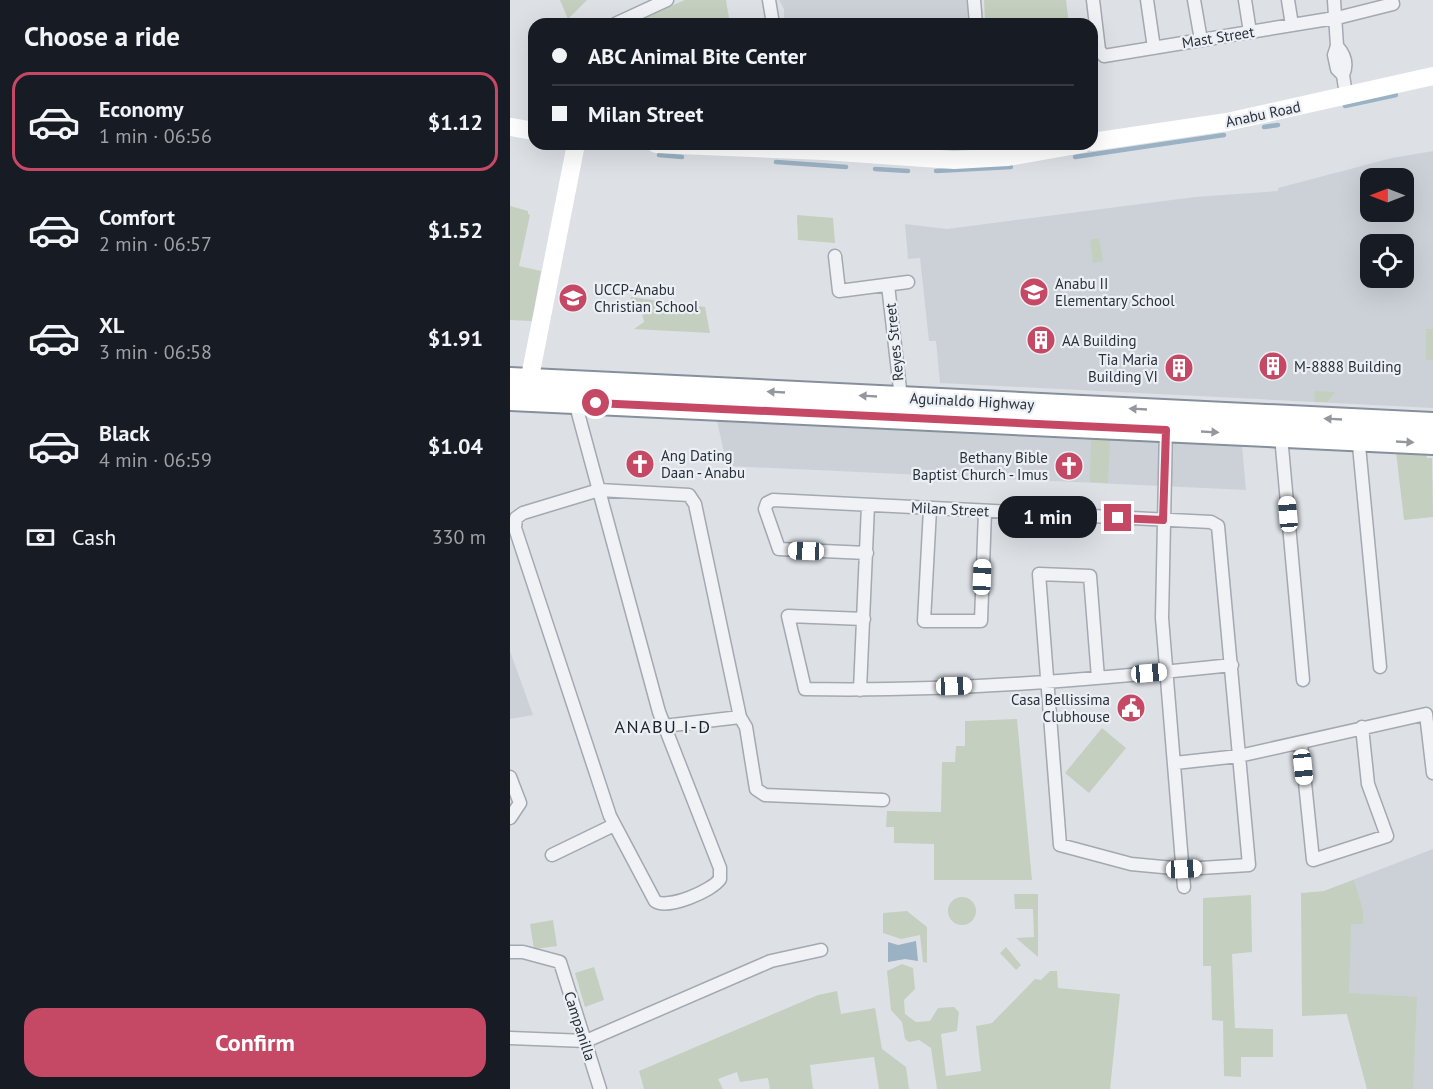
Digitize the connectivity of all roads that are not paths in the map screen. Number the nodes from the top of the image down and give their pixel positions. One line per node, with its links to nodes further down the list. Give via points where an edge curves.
1 (667, 0): 12 (street)
2 (769, 0): 13 (street)
3 (974, 0): 14 (street)
4 (1093, 0): 15 (street, Mast Street)
5 (1147, 0): 20 (street)
6 (1194, 0): 19 (street)
7 (1245, 0): 17 (street)
8 (1288, 0): 16 (street)
9 (1334, 0): 11 (street)
10 (1392, 2): 11 (street, Mast Street)
11 (1335, 17): 16 (street, Mast Street); 22 (street, via 1335,61 1343,75)
12 (628, 18)
13 (772, 18)
14 (976, 18)
15 (1096, 18)
16 (1292, 25): 17 (street, Mast Street)
17 (1250, 32): 19 (street, Mast Street)
18 (1098, 34): 20 (street, Mast Street, via 1101,55)
19 (1201, 40): 20 (street, Mast Street)
20 (1154, 48)
21 (1433, 76): 22 (street, Anabu Road)
22 (1346, 95): 25 (street, Anabu Road, via 1227,122)
23 (510, 127): 24 (street)
24 (528, 130)
25 (1098, 141)
26 (575, 150): 33 (street)
27 (821, 150): 29 (street, via 936,160)
28 (1008, 150): 29 (street)
29 (984, 152)
30 (835, 256): 32 (street, via 839,291)
31 (908, 282): 32 (street)
32 (888, 285): 35 (street, Reyes Street)
33 (519, 389): 34 (highway, Aguinaldo Highway)
34 (575, 392): 36 (highway, Aguinaldo Highway); 42 (street)
35 (901, 398): 36 (highway, Aguinaldo Highway, one-way to 36); 37 (highway, Aguinaldo Highway, one-way to 35)
36 (834, 404): 37 (highway, Aguinaldo Highway)
37 (1166, 421): 39 (highway, Aguinaldo Highway, one-way to 37); 40 (highway, Aguinaldo Highway, one-way to 40); 46 (street)
38 (1433, 424): 39 (highway, Aguinaldo Highway)
39 (1359, 430): 40 (highway, Aguinaldo Highway); 41 (highway, Aguinaldo Highway, one-way to 41); 50 (street)
40 (1281, 436): 53 (street)
41 (1433, 443)
42 (599, 490): 56 (street, via 684,493 693,499); 57 (street); 66 (street, via 523,513 516,518 515,528)
43 (868, 505): 44 (street, Milan Street); 47 (street); 47 (street, Milan Street, via 770,501 765,509 779,549)
44 (930, 509): 45 (street, Milan Street); 45 (street, via 924,621 981,621)
45 (985, 511): 46 (street, Milan Street)
46 (1163, 520): 49 (street, Milan Street, via 1211,522 1218,526); 51 (street, via 1162,598)
47 (867, 553): 48 (street)
48 (864, 619): 55 (street); 55 (street, via 788,616 805,689)
49 (1232, 664): 51 (street); 60 (street)
50 (1380, 667)
51 (1168, 672): 52 (street); 61 (street)
52 (1098, 678): 54 (street); 54 (street, via 1090,576 1039,574)
53 (1303, 680)
54 (1048, 683): 55 (street); 68 (street, via 1060,845 1131,864)
55 (860, 690)
56 (740, 717): 57 (street); 64 (street, via 746,727 758,792)
57 (664, 726): 66 (street, via 720,868 720,879 711,888 668,905 658,904)
58 (1362, 727): 59 (street); 59 (street, via 1368,784 1387,836 1313,860); 62 (street, via 1426,714)
59 (1301, 744): 60 (street)
60 (1239, 756): 61 (street); 68 (street, via 1249,866)
61 (1175, 763): 68 (street)
62 (1433, 773)
63 (510, 777): 65 (street, via 520,803)
64 (883, 800)
65 (510, 818)
66 (614, 825): 67 (street)
67 (552, 855)
68 (1184, 869): 69 (street)
69 (1184, 887)
70 (822, 950): 73 (street, via 771,961)
71 (510, 952): 73 (street, Campanilla, via 560,962)
72 (510, 1038): 73 (street)
73 (586, 1041): 74 (street, Campanilla)
74 (600, 1089)

